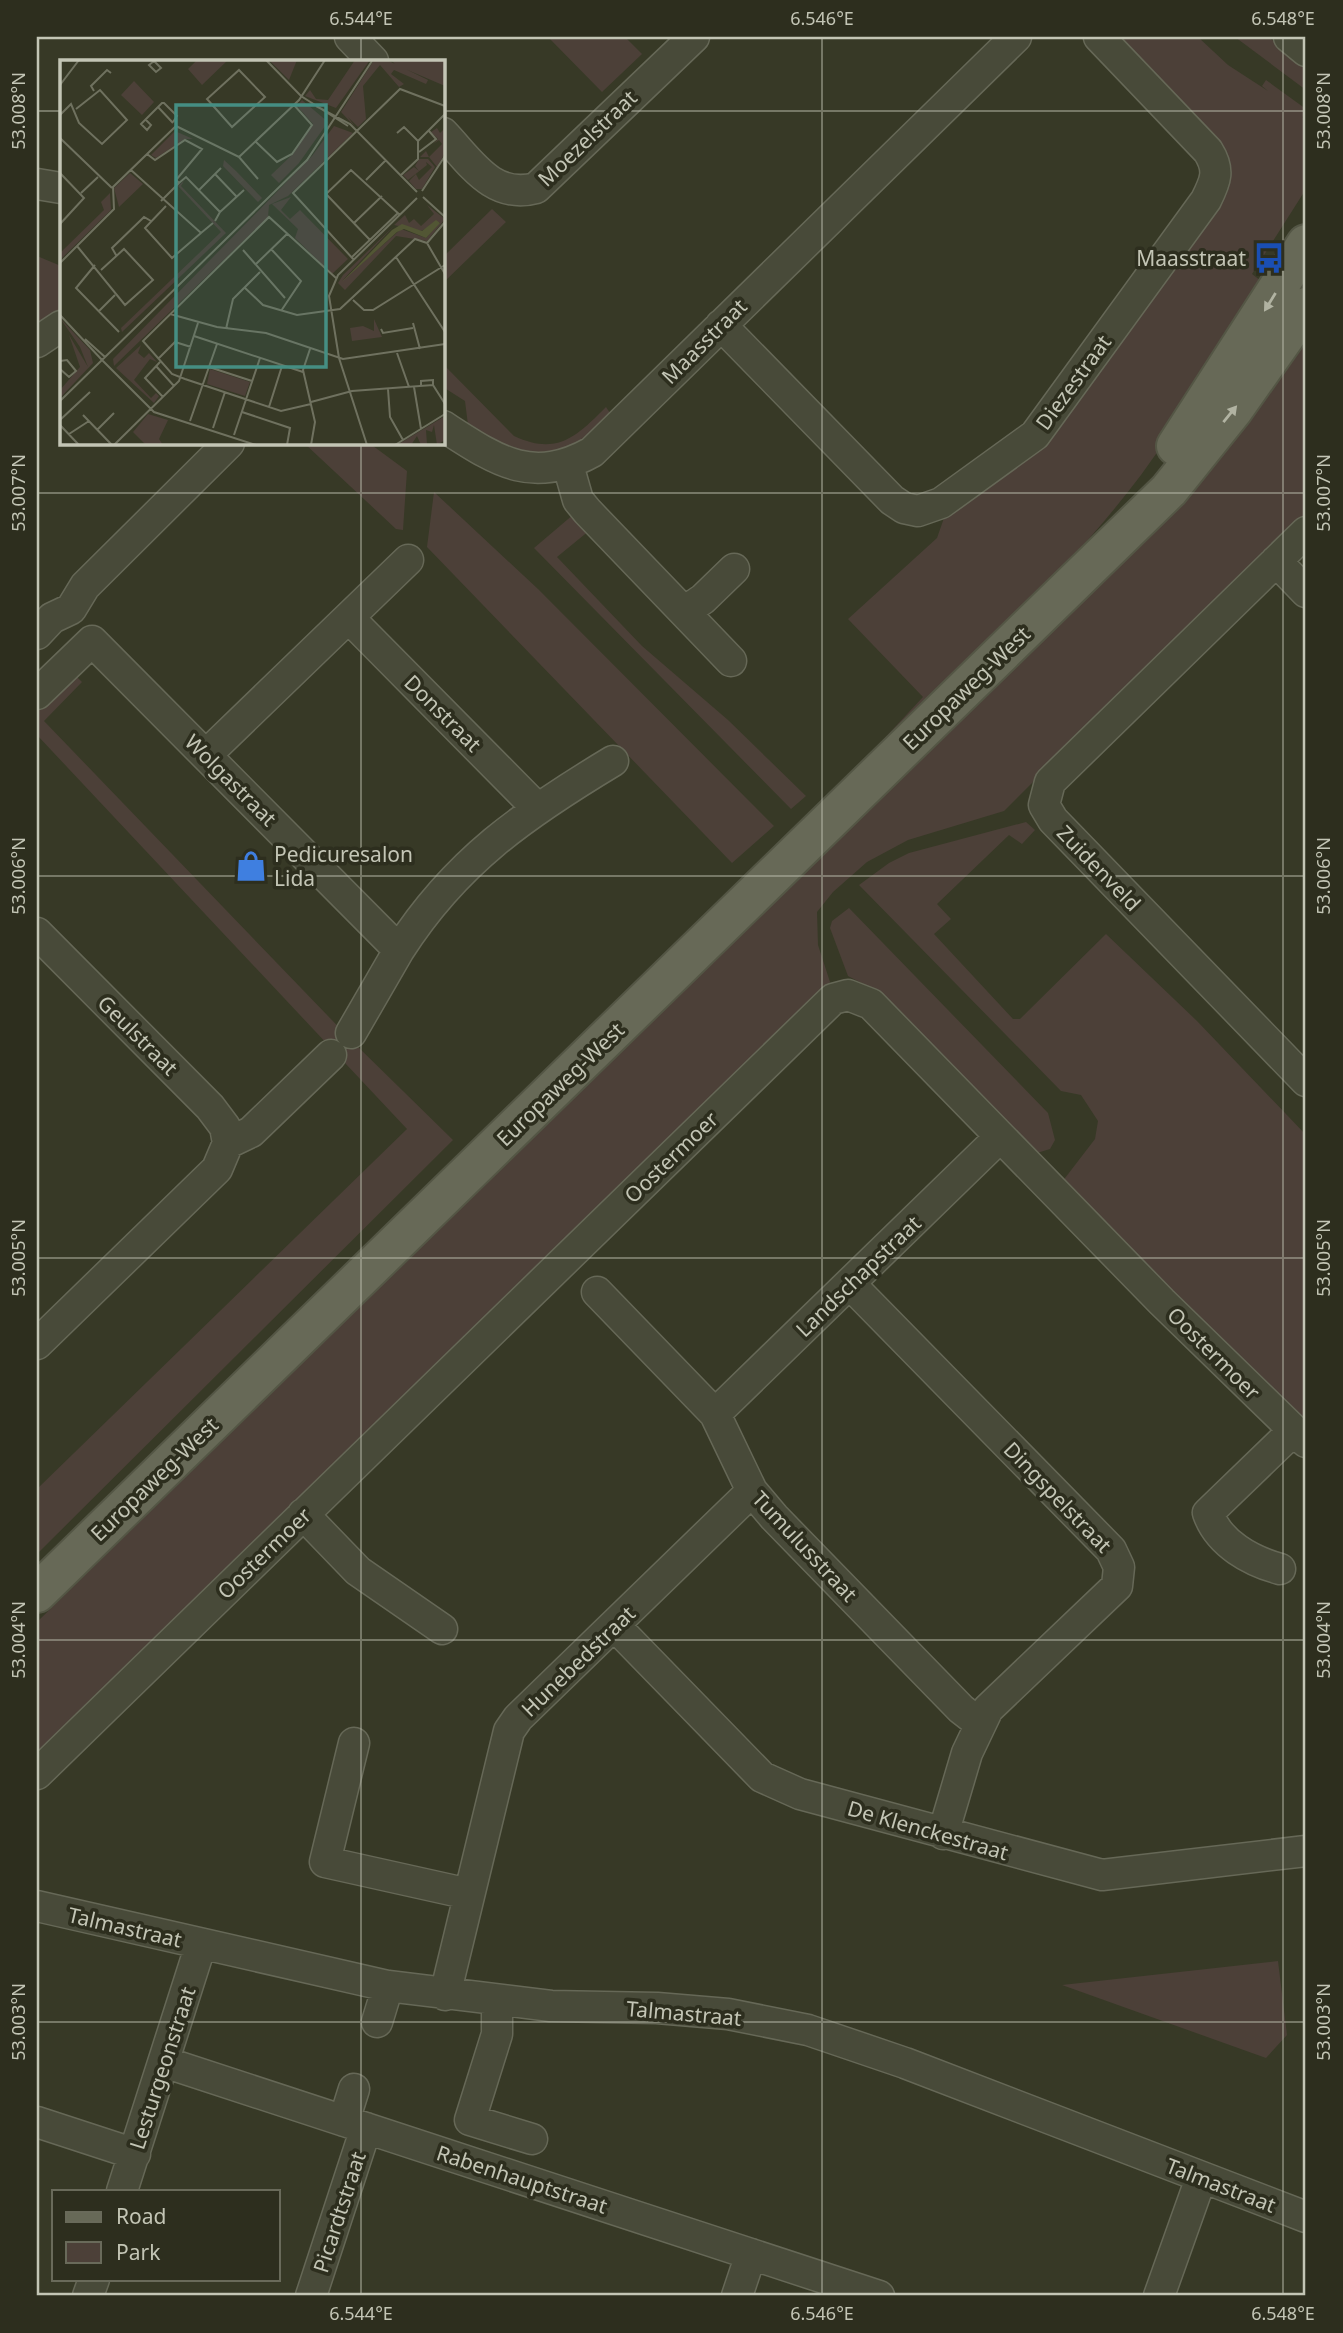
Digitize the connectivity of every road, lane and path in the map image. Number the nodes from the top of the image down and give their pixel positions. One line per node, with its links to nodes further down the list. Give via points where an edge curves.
1 (694, 37): 6 (street, Moezelstraat, via 536,188 521,192 497,187)
2 (1016, 37): 11 (street, Maasstraat)
3 (1099, 37): 11 (street, Diezestraat, via 1208,151 1216,163 1217,180 1035,435 941,503 918,511 904,508)
4 (1289, 37): 5 (street)
5 (1306, 51)
6 (444, 134)
7 (37, 184): 8 (street)
8 (60, 188)
9 (1306, 244): 21 (main road, Europaweg-West, one-way to 21, via 1173,450)
10 (1306, 307): 21 (main road, Europaweg-West, one-way to 10, via 1169,490)
11 (721, 325): 16 (street, Maasstraat, via 592,452)
12 (60, 327): 13 (street)
13 (37, 342)
14 (444, 427): 16 (street, Maasstraat, via 500,460 524,468)
15 (228, 444): 23 (street, via 85,586)
16 (568, 465): 24 (street, via 578,500)
17 (1306, 533): 19 (street, Zuidenveld)
18 (408, 559): 25 (street)
19 (1276, 561): 22 (street); 37 (street, Zuidenveld, via 1051,782 1045,805 1053,820)
20 (734, 569): 24 (street)
21 (1074, 582): 48 (main road, Europaweg-West)
22 (1306, 592)
23 (71, 609): 26 (street, via 52,618); 27 (street, Wolgastraat)
24 (684, 612): 28 (street)
25 (349, 618): 30 (street); 32 (street, Donstraat)
26 (37, 634)
27 (92, 641): 29 (street); 30 (street, Wolgastraat)
28 (732, 661)
29 (37, 694)
30 (206, 755): 34 (street, Wolgastraat)
31 (613, 761): 32 (street)
32 (536, 807): 34 (street, via 435,898)
33 (37, 933): 39 (street, Geulstraat, via 210,1107 225,1127)
34 (398, 950): 35 (street)
35 (351, 1033)
36 (331, 1055): 39 (street, via 251,1132)
37 (1304, 1073)
38 (1000, 1137): 40 (street, Landschapstraat); 44 (street, Oostermoer); 46 (street, Oostermoer, via 871,1004 848,995 833,999)
39 (228, 1143): 42 (street, via 217,1169)
40 (850, 1284): 43 (street, Landschapstraat); 51 (street, Dingspelstraat, via 1111,1550 1119,1567 1117,1586 1002,1695)
41 (597, 1292): 43 (street, Tumulusstraat)
42 (37, 1344)
43 (715, 1415): 45 (street, Tumulusstraat)
44 (1299, 1437): 47 (street, via 1208,1513 1212,1524 1251,1561)
45 (752, 1491): 49 (street, Hunebedstraat); 51 (street, Tumulusstraat)
46 (303, 1514): 50 (street, via 358,1571); 53 (street, Oostermoer)
47 (1280, 1569)
48 (40, 1591)
49 (614, 1625): 54 (street, De Klenckestraat, via 762,1777 800,1794); 56 (street, Hunebedstraat, via 509,1731)
50 (442, 1629)
51 (979, 1723): 54 (street, Dingspelstraat)
52 (354, 1743): 56 (street, via 325,1862)
53 (37, 1774)
54 (943, 1834): 55 (street, De Klenckestraat, via 1102,1875)
55 (1306, 1851)
56 (469, 1894): 60 (street, Hunebedstraat)
57 (37, 1906): 58 (street, Talmastraat)
58 (201, 1944): 59 (street, Talmastraat); 63 (street, Lesturgeonstraat)
59 (388, 1986): 60 (street, Talmastraat); 62 (street)
60 (445, 1995): 61 (street, Talmastraat)
61 (497, 2001): 67 (street, via 497,2034 470,2120); 69 (street, Talmastraat, via 691,2011 808,2031 905,2063)
62 (377, 2022)
63 (164, 2062): 66 (street, Rabenhauptstraat); 68 (street, Lesturgeonstraat)
64 (354, 2089): 66 (street, Picardtstraat)
65 (37, 2122): 68 (street)
66 (355, 2124): 72 (street, Rabenhauptstraat); 74 (street, Picardtstraat)
67 (532, 2139)
68 (135, 2154): 70 (street, Lesturgeonstraat)
69 (1200, 2178): 71 (street, Talmastraat); 73 (street)
70 (122, 2190)
71 (1306, 2217)
72 (751, 2254): 75 (street); 76 (street, Rabenhauptstraat)
73 (1167, 2294)
74 (311, 2296)
75 (737, 2296)
76 (879, 2296)

